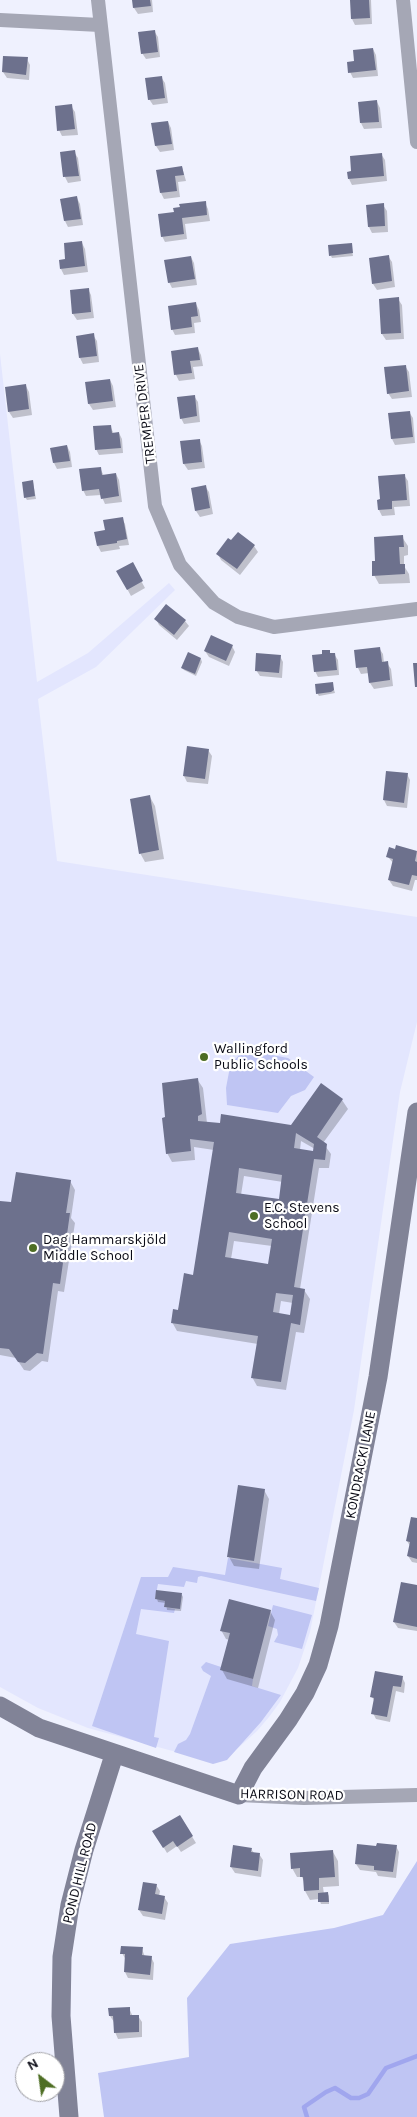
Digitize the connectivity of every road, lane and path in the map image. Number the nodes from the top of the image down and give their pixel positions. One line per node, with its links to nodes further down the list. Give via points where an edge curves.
1 (98, 0): 4 (street, TREMPER DRIVE)
2 (403, 0): 5 (street)
3 (0, 20): 4 (street)
4 (100, 25): 6 (street, TREMPER DRIVE, via 155,506 180,565 214,603 238,617 274,628)
5 (417, 142)
6 (417, 609)
7 (417, 1112): 10 (main road, KONDRACKI LANE, via 378,1377 329,1626 318,1665 305,1692 253,1768)
8 (0, 1706): 9 (main road, via 39,1728)
9 (114, 1755): 10 (main road, HARRISON ROAD); 12 (main road, POND HILL ROAD, via 84,1850 70,1905 62,1957 61,2016)
10 (240, 1795): 11 (street, HARRISON ROAD, via 304,1798)
11 (417, 1796)
12 (69, 2117)

